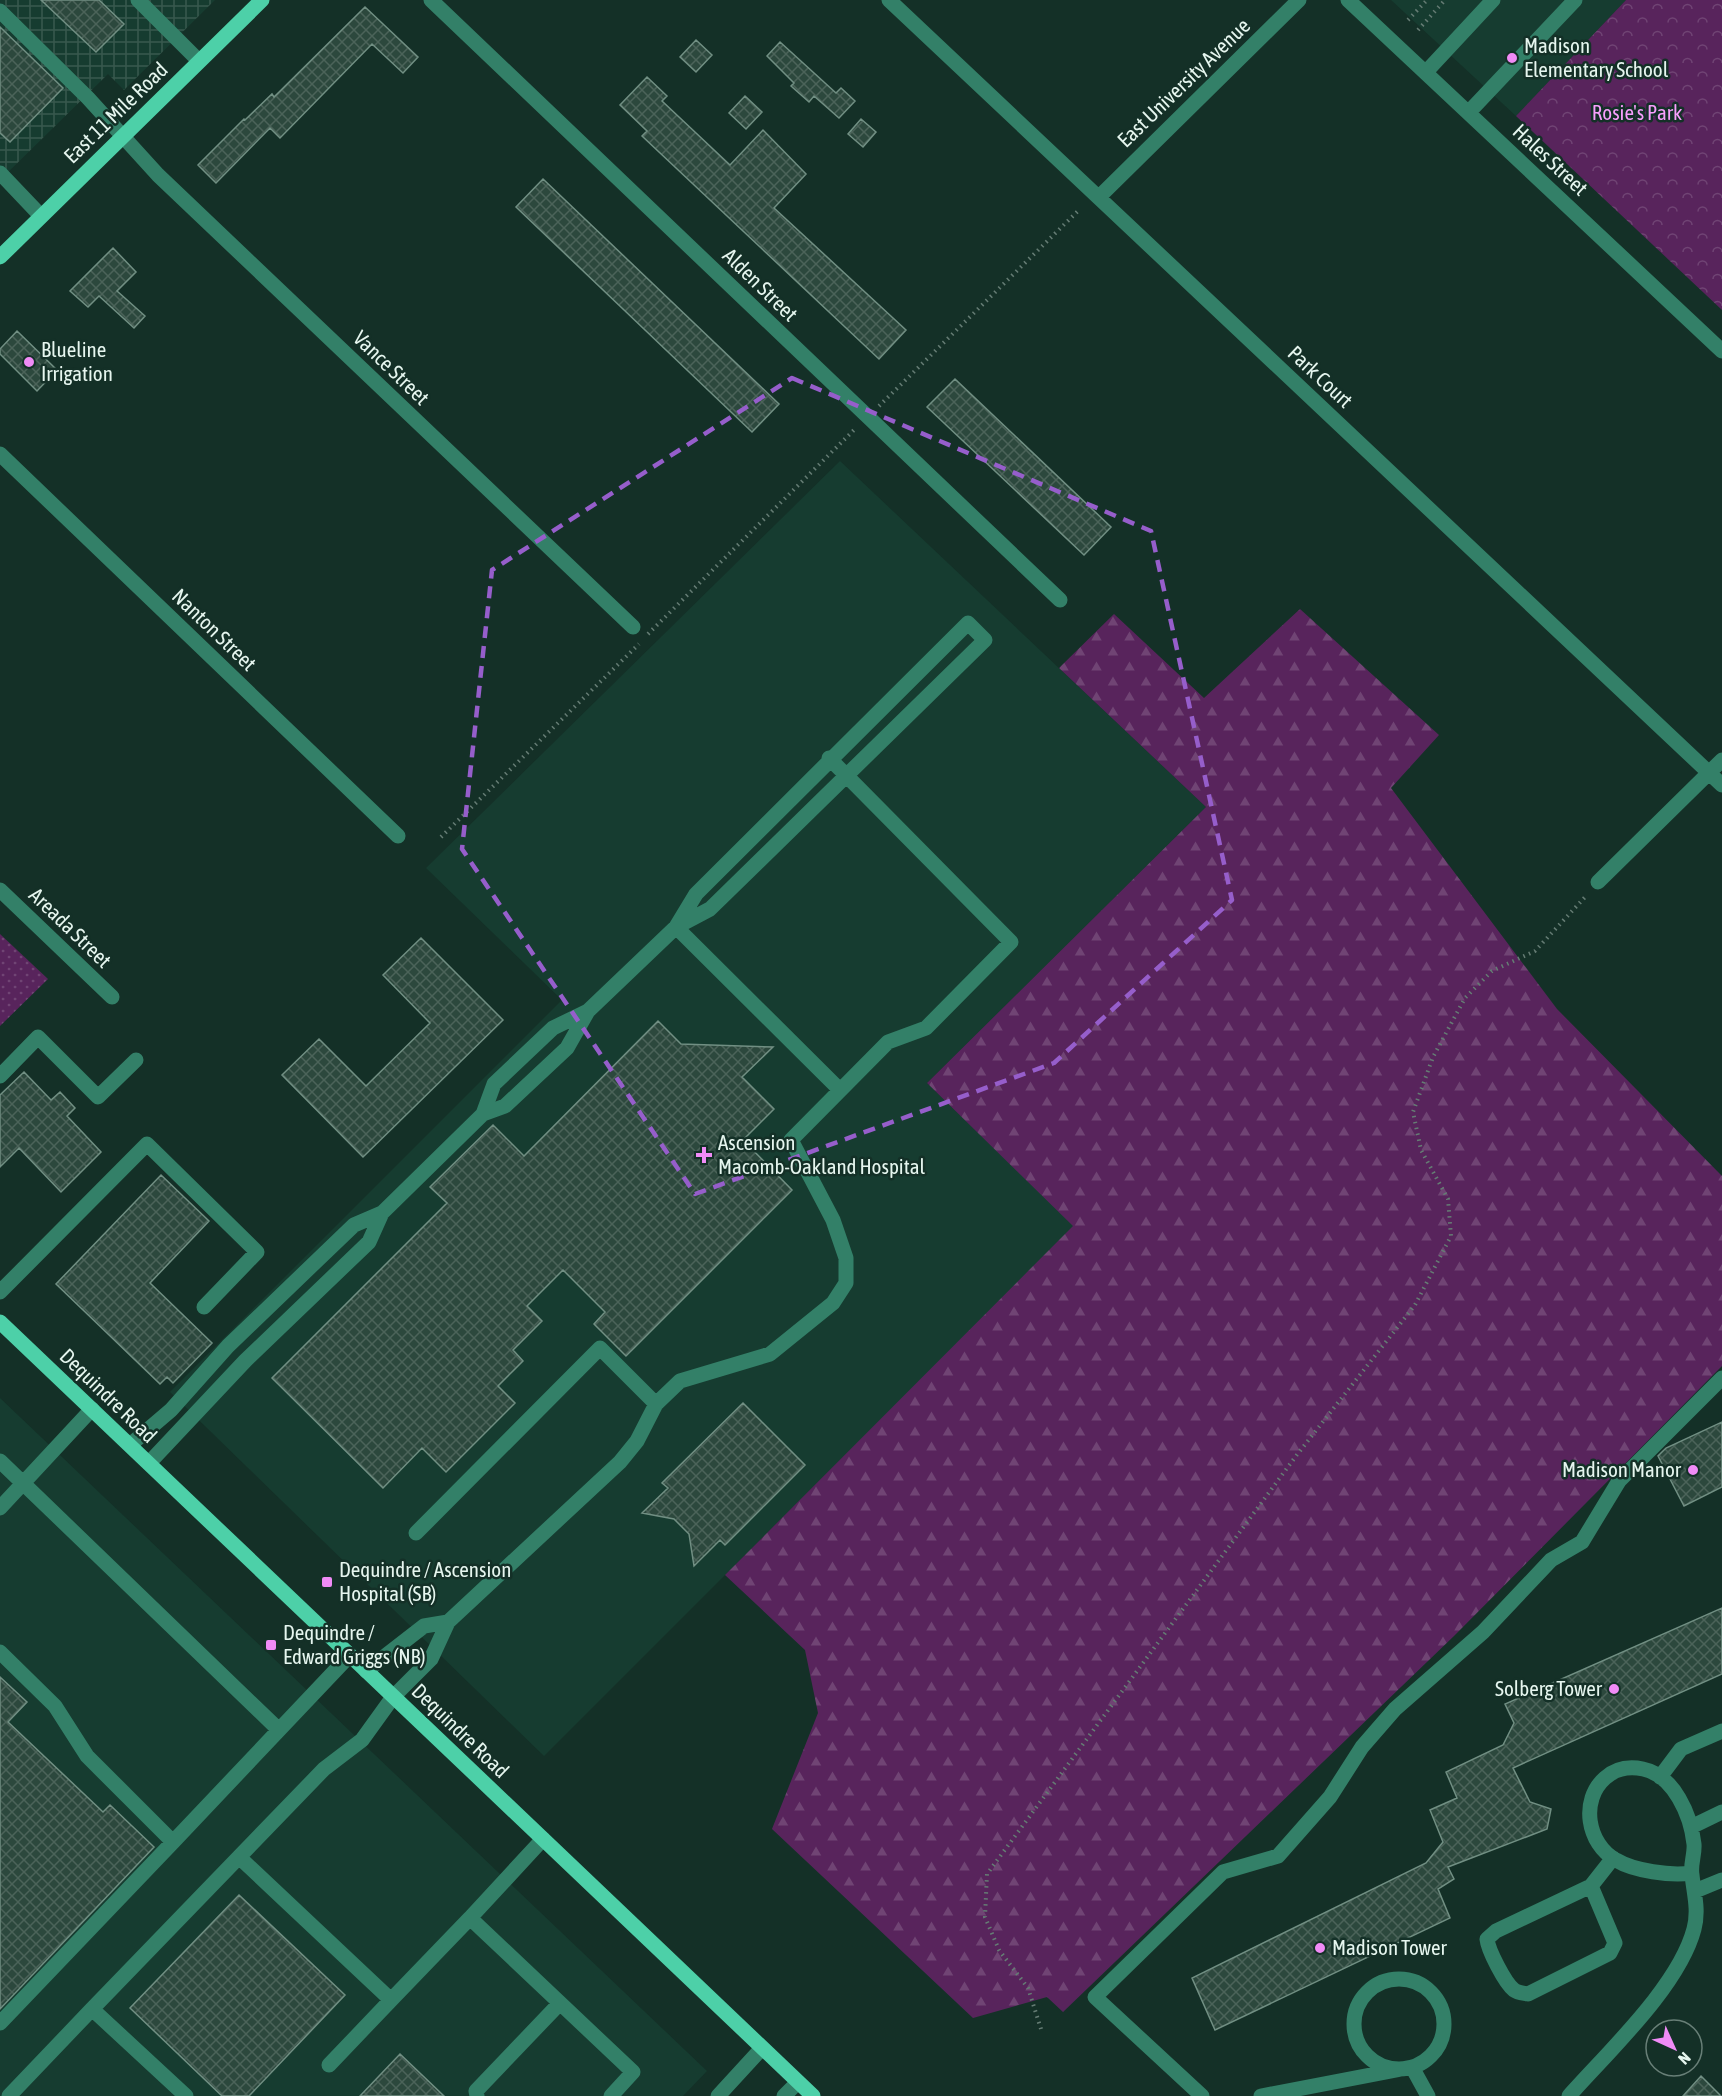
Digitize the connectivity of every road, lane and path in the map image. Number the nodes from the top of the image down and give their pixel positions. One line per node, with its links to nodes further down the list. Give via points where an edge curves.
1 (138, 0): 14 (street)
2 (262, 0): 14 (main road, East 11 Mile Road)
3 (431, 0): 26 (street, Alden Street)
4 (889, 0): 19 (street, Park Court)
5 (1299, 0): 19 (street, East University Avenue)
6 (1348, 0): 15 (street, Hales Street)
7 (1427, 0): 12 (path)
8 (1445, 0): 13 (path)
9 (1493, 0): 15 (street)
10 (1575, 0): 16 (street)
11 (0, 11): 17 (street, Vance Street, via 88,98)
12 (1408, 21)
13 (1418, 30)
14 (199, 61): 17 (main road, East 11 Mile Road)
15 (1426, 72): 16 (street, Hales Street)
16 (1469, 112): 23 (street, Hales Street)
17 (122, 138): 21 (main road, East 11 Mile Road); 27 (street, Vance Street)
18 (0, 172): 21 (street)
19 (1099, 197): 30 (street, Park Court)
20 (1078, 211): 24 (path)
21 (41, 216): 22 (main road, East 11 Mile Road)
22 (0, 257)
23 (1722, 351)
24 (877, 408)
25 (0, 454): 33 (street, Nanton Street)
26 (1060, 600)
27 (633, 627)
28 (829, 759): 31 (street); 31 (street, via 968,623 985,640); 36 (street, via 696,894)
29 (1722, 760): 30 (street)
30 (1709, 772): 32 (street, Park Court); 34 (street)
31 (846, 776): 36 (street, via 710,909); 41 (street, via 1011,942 926,1028 888,1042)
32 (1722, 784)
33 (398, 836)
34 (1598, 882): 79 (path, via 1535,951 1492,971 1465,998 1433,1057 1413,1112 1421,1150 1448,1199 1451,1236 1415,1305 1233,1540 987,1874 985,1917 999,1950 1028,1988)
35 (0, 890): 37 (street, Areada Street)
36 (676, 927): 38 (street); 41 (street)
37 (112, 997)
38 (588, 1011): 42 (street, via 567,1048 505,1106); 42 (street, via 552,1028 502,1076 494,1084)
39 (136, 1060): 40 (street, via 98,1097 38,1037)
40 (0, 1076)
41 (840, 1090): 48 (street, via 792,1140 833,1220 846,1258 846,1283 833,1303 770,1354 680,1381)
42 (483, 1114): 43 (street)
43 (382, 1213): 50 (street, via 354,1225 228,1346 171,1410); 52 (street, via 369,1242 245,1361)
44 (0, 1292): 45 (street, via 147,1144 257,1252)
45 (204, 1307)
46 (0, 1322): 49 (main road, Dequindre Road)
47 (1722, 1378): 91 (street, via 1619,1481 1582,1542 1551,1560 1483,1632 1395,1708 1362,1747 1330,1797 1278,1856 1222,1872 1095,1997)
48 (656, 1404): 55 (street, via 600,1348); 56 (street, via 637,1441 620,1462)
49 (92, 1409): 50 (main road, Dequindre Road); 53 (street)
50 (130, 1445): 52 (main road, Dequindre Road)
51 (0, 1461): 53 (street)
52 (149, 1463): 58 (main road, Dequindre Road)
53 (23, 1483): 54 (street); 61 (street)
54 (0, 1508)
55 (416, 1533)
56 (448, 1622): 59 (street, via 424,1626); 60 (street, via 430,1659)
57 (0, 1652): 67 (street, via 56,1706 87,1756)
58 (350, 1655): 59 (main road, Dequindre Road); 61 (street)
59 (366, 1671): 60 (main road, Dequindre Road)
60 (393, 1696): 66 (main road, Dequindre Road); 68 (street, via 362,1740 324,1769)
61 (279, 1730): 67 (street)
62 (1722, 1731): 63 (street, via 1681,1749)
63 (1660, 1777): 65 (street, via 1681,1802); 69 (street, via 1649,1770 1627,1767 1617,1770 1595,1790 1590,1807 1593,1834)
64 (1722, 1812): 65 (street)
65 (1691, 1827): 70 (street)
66 (543, 1839): 74 (street); 80 (main road, Dequindre Road)
67 (173, 1842): 78 (street)
68 (239, 1857): 75 (street); 77 (street)
69 (1613, 1858): 70 (street, via 1653,1871); 72 (street)
70 (1691, 1873): 73 (street)
71 (1722, 1880): 73 (street)
72 (1591, 1886): 72 (street, via 1615,1943 1610,1953 1528,1994 1517,1992 1488,1947 1487,1939 1496,1931)
73 (1695, 1891): 94 (street, via 1698,1909 1694,1930 1669,1980)
74 (470, 1918): 75 (street); 76 (street)
75 (391, 2000): 81 (street)
76 (560, 2003): 86 (street, via 498,2066 476,2091); 87 (street, via 633,2072)
77 (92, 2009): 84 (street); 85 (street)
78 (0, 2023)
79 (1041, 2029)
80 (762, 2048): 83 (main road, Dequindre Road); 88 (street)
81 (329, 2065)
82 (1412, 2067): 82 (street, via 1437,2048 1443,2035 1442,2012 1431,1992 1418,1983 1388,1980 1363,1996 1356,2010 1357,2040 1376,2063 1400,2069); 92 (street); 93 (street)
83 (798, 2082): 89 (street); 90 (main road, Dequindre Road)
84 (9, 2096)
85 (186, 2096)
86 (477, 2096)
87 (610, 2096)
88 (718, 2096)
89 (784, 2096)
90 (813, 2096)
91 (1202, 2096)
92 (1261, 2096)
93 (1428, 2096)
94 (1569, 2096)

